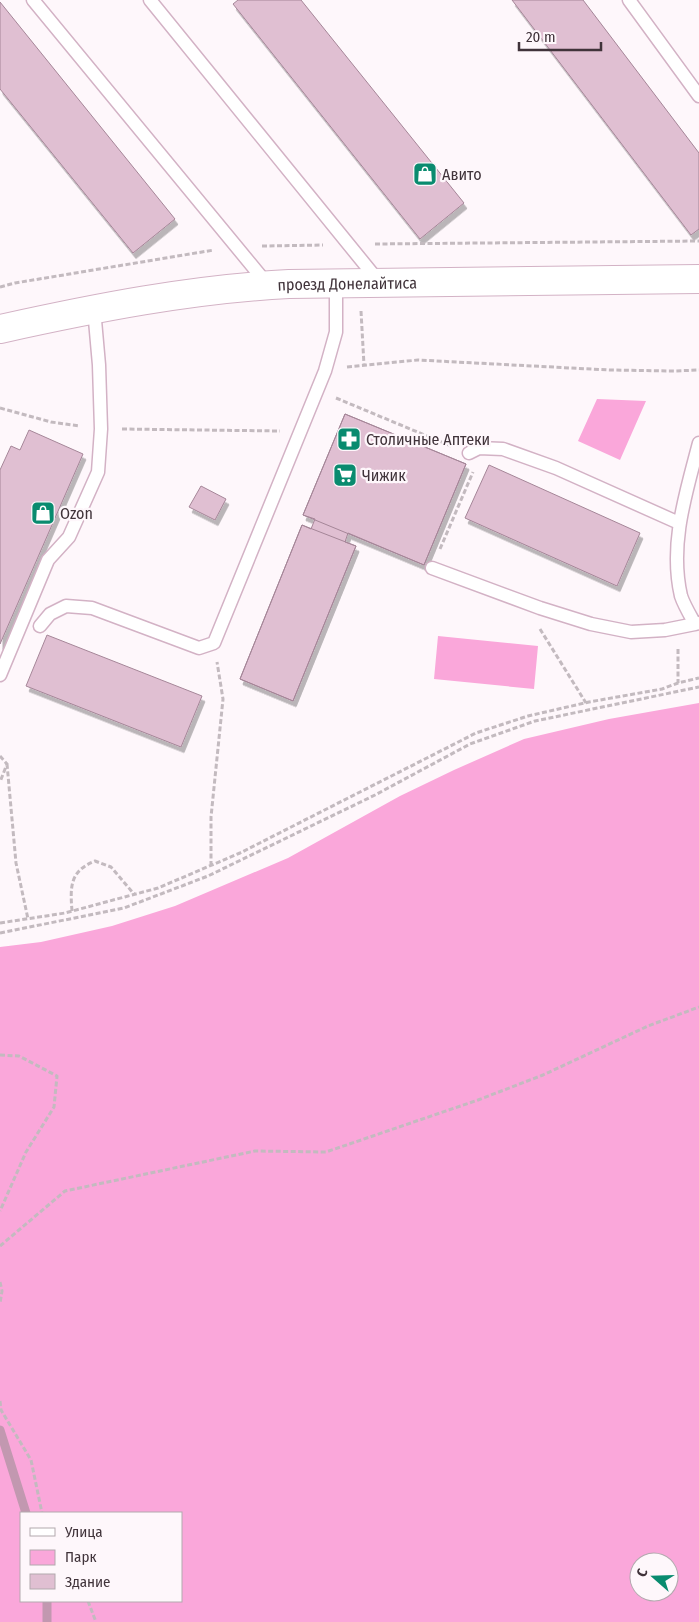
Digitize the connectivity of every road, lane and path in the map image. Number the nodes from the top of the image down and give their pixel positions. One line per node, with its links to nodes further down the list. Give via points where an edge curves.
1 (33, 0): 8 (lane)
2 (150, 0): 6 (lane)
3 (629, 0): 4 (lane)
4 (699, 96)
5 (699, 279): 6 (street, проезд Донелайтиса)
6 (380, 282): 7 (street, проезд Донелайтиса)
7 (336, 283): 8 (street, проезд Донелайтиса); 12 (lane, via 336,332)
8 (268, 285): 9 (street, проезд Донелайтиса, via 223,288)
9 (94, 309): 10 (street, проезд Донелайтиса); 15 (lane)
10 (0, 329)
11 (699, 370): 12 (path, via 609,370 418,360)
12 (325, 371): 13 (lane)
13 (317, 390): 16 (lane); 19 (path)
14 (0, 408): 15 (path, via 51,422)
15 (102, 428): 16 (path); 26 (lane, via 98,472 69,537 48,560)
16 (301, 431): 25 (lane)
17 (699, 443): 20 (lane)
18 (482, 448): 19 (lane); 20 (lane, via 503,449 556,468); 21 (path)
19 (469, 453)
20 (679, 523): 23 (lane, via 676,556 682,597)
21 (432, 568): 22 (lane)
22 (524, 602): 23 (lane, via 591,624 631,632); 30 (path)
23 (697, 624): 28 (path, via 683,633 677,652)
24 (40, 626): 25 (lane, via 50,614 66,606 92,608 199,648)
25 (214, 643): 34 (path, via 223,699 211,817)
26 (0, 675)
27 (699, 678): 28 (path)
28 (678, 683): 30 (path)
29 (699, 687): 39 (path, via 535,721 470,744 375,795 208,876 124,908)
30 (586, 704): 34 (path, via 528,716 476,733)
31 (0, 756): 32 (path)
32 (7, 764): 33 (path); 37 (path, via 16,863)
33 (0, 782)
34 (211, 866): 35 (path, via 158,888)
35 (134, 894): 36 (path); 36 (path, via 111,867 95,861 82,866 73,879)
36 (72, 911): 37 (path)
37 (28, 919): 38 (path)
38 (0, 923)
39 (0, 933)
40 (699, 1007): 43 (path, via 648,1026 543,1075 326,1152 255,1151 65,1191)
41 (0, 1055): 42 (path, via 19,1056 57,1076 54,1107 26,1152)
42 (0, 1211)
43 (0, 1246)
44 (0, 1282): 45 (path)
45 (0, 1303)
46 (0, 1401): 47 (path, via 1,1410 31,1460)
47 (42, 1512)
48 (88, 1602): 49 (path)
49 (96, 1622)

